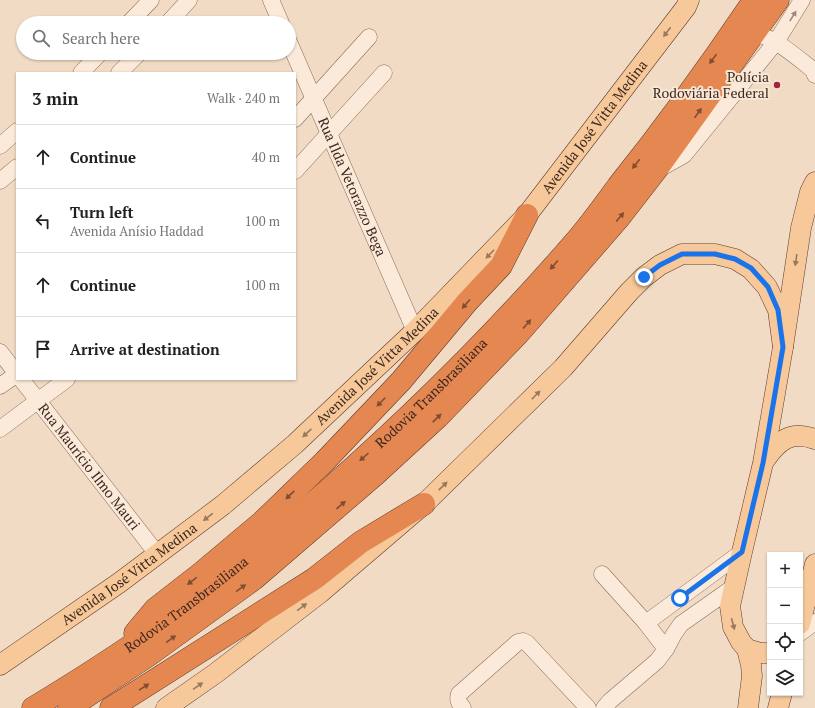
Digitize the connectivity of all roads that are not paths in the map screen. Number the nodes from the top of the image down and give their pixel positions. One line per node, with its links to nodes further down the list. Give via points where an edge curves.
1 (151, 0): 8 (street)
2 (189, 0): 9 (street)
3 (271, 0): 10 (street)
4 (689, 0): 33 (main road, Avenida José Vitta Medina, one-way to 33)
5 (754, 0): 11 (highway, Rodovia Transbrasiliana)
6 (778, 0): 12 (highway, Rodovia Transbrasiliana)
7 (802, 0): 14 (street, one-way to 7)
8 (136, 16)
9 (174, 16)
10 (278, 16)
11 (735, 28): 12 (street); 60 (highway, Rodovia Transbrasiliana, one-way to 60, via 656,139 575,241 441,385 332,487 258,550 166,621)
12 (756, 32): 14 (street); 28 (highway, Rodovia Transbrasiliana, one-way to 12)
13 (369, 37): 22 (street)
14 (776, 42): 21 (street); 28 (street, via 684,155)
15 (296, 58): 22 (street, Rua Ilda Vetorazzo Bega)
16 (93, 60): 18 (street)
17 (132, 60): 19 (street)
18 (81, 72)
19 (120, 72)
20 (384, 73): 25 (street)
21 (815, 75)
22 (313, 98): 23 (street); 25 (street, Rua Ilda Vetorazzo Bega)
23 (296, 118)
24 (16, 132): 26 (street)
25 (329, 134): 29 (street); 35 (street, Rua Ilda Vetorazzo Bega)
26 (0, 146)
27 (16, 168): 30 (street)
28 (657, 169): 64 (highway, Rodovia Transbrasiliana, one-way to 28, via 149,655 254,579 376,474 438,417 519,333 619,218)
29 (296, 170)
30 (0, 181)
31 (815, 182): 34 (main road)
32 (815, 206): 34 (main road)
33 (527, 215): 35 (main road, Avenida José Vitta Medina, one-way to 35); 60 (highway, one-way to 60, via 501,266 401,381 325,461 262,522 155,609)
34 (801, 228): 36 (main road, one-way to 36)
35 (415, 331): 49 (main road, Avenida José Vitta Medina, one-way to 49, via 295,444 223,505)
36 (783, 347): 46 (main road); 47 (main road, one-way to 36, via 563,368 644,277 682,254 715,254 735,259 751,268 768,287 778,310)
37 (0, 352): 38 (street)
38 (16, 373)
39 (16, 375): 42 (street)
40 (22, 380): 43 (street, Rua Maurício Ilmo Mauri)
41 (66, 380): 43 (street)
42 (0, 386)
43 (38, 401): 44 (street); 49 (street, Rua Maurício Ilmo Mauri)
44 (0, 429)
45 (815, 439): 46 (main road, via 797,435 789,437 777,445)
46 (763, 463): 48 (main road)
47 (424, 504): 65 (highway, one-way to 47, via 314,579 361,542); 66 (main road, one-way to 47, via 320,593)
48 (742, 552): 52 (main road); 55 (street)
49 (158, 555): 61 (main road, Avenida José Vitta Medina)
50 (815, 566): 53 (main road)
51 (602, 574): 55 (street)
52 (735, 586): 57 (main road, one-way to 57, via 730,606 731,617 737,635); 58 (street, via 681,624)
53 (803, 612)
54 (815, 622): 56 (street)
55 (646, 623): 58 (street)
56 (803, 631)
57 (747, 648): 59 (main road); 70 (main road, via 752,676)
58 (666, 649): 69 (street)
59 (767, 653)
60 (118, 654): 63 (highway, Rodovia Transbrasiliana)
61 (0, 665)
62 (781, 696): 71 (main road)
63 (33, 708)
64 (69, 708)
65 (111, 708)
66 (166, 708)
67 (463, 708): 68 (street, via 458,702 459,694 518,642 523,641 527,642)
68 (588, 708)
69 (604, 708)
70 (748, 708)
71 (778, 708)

